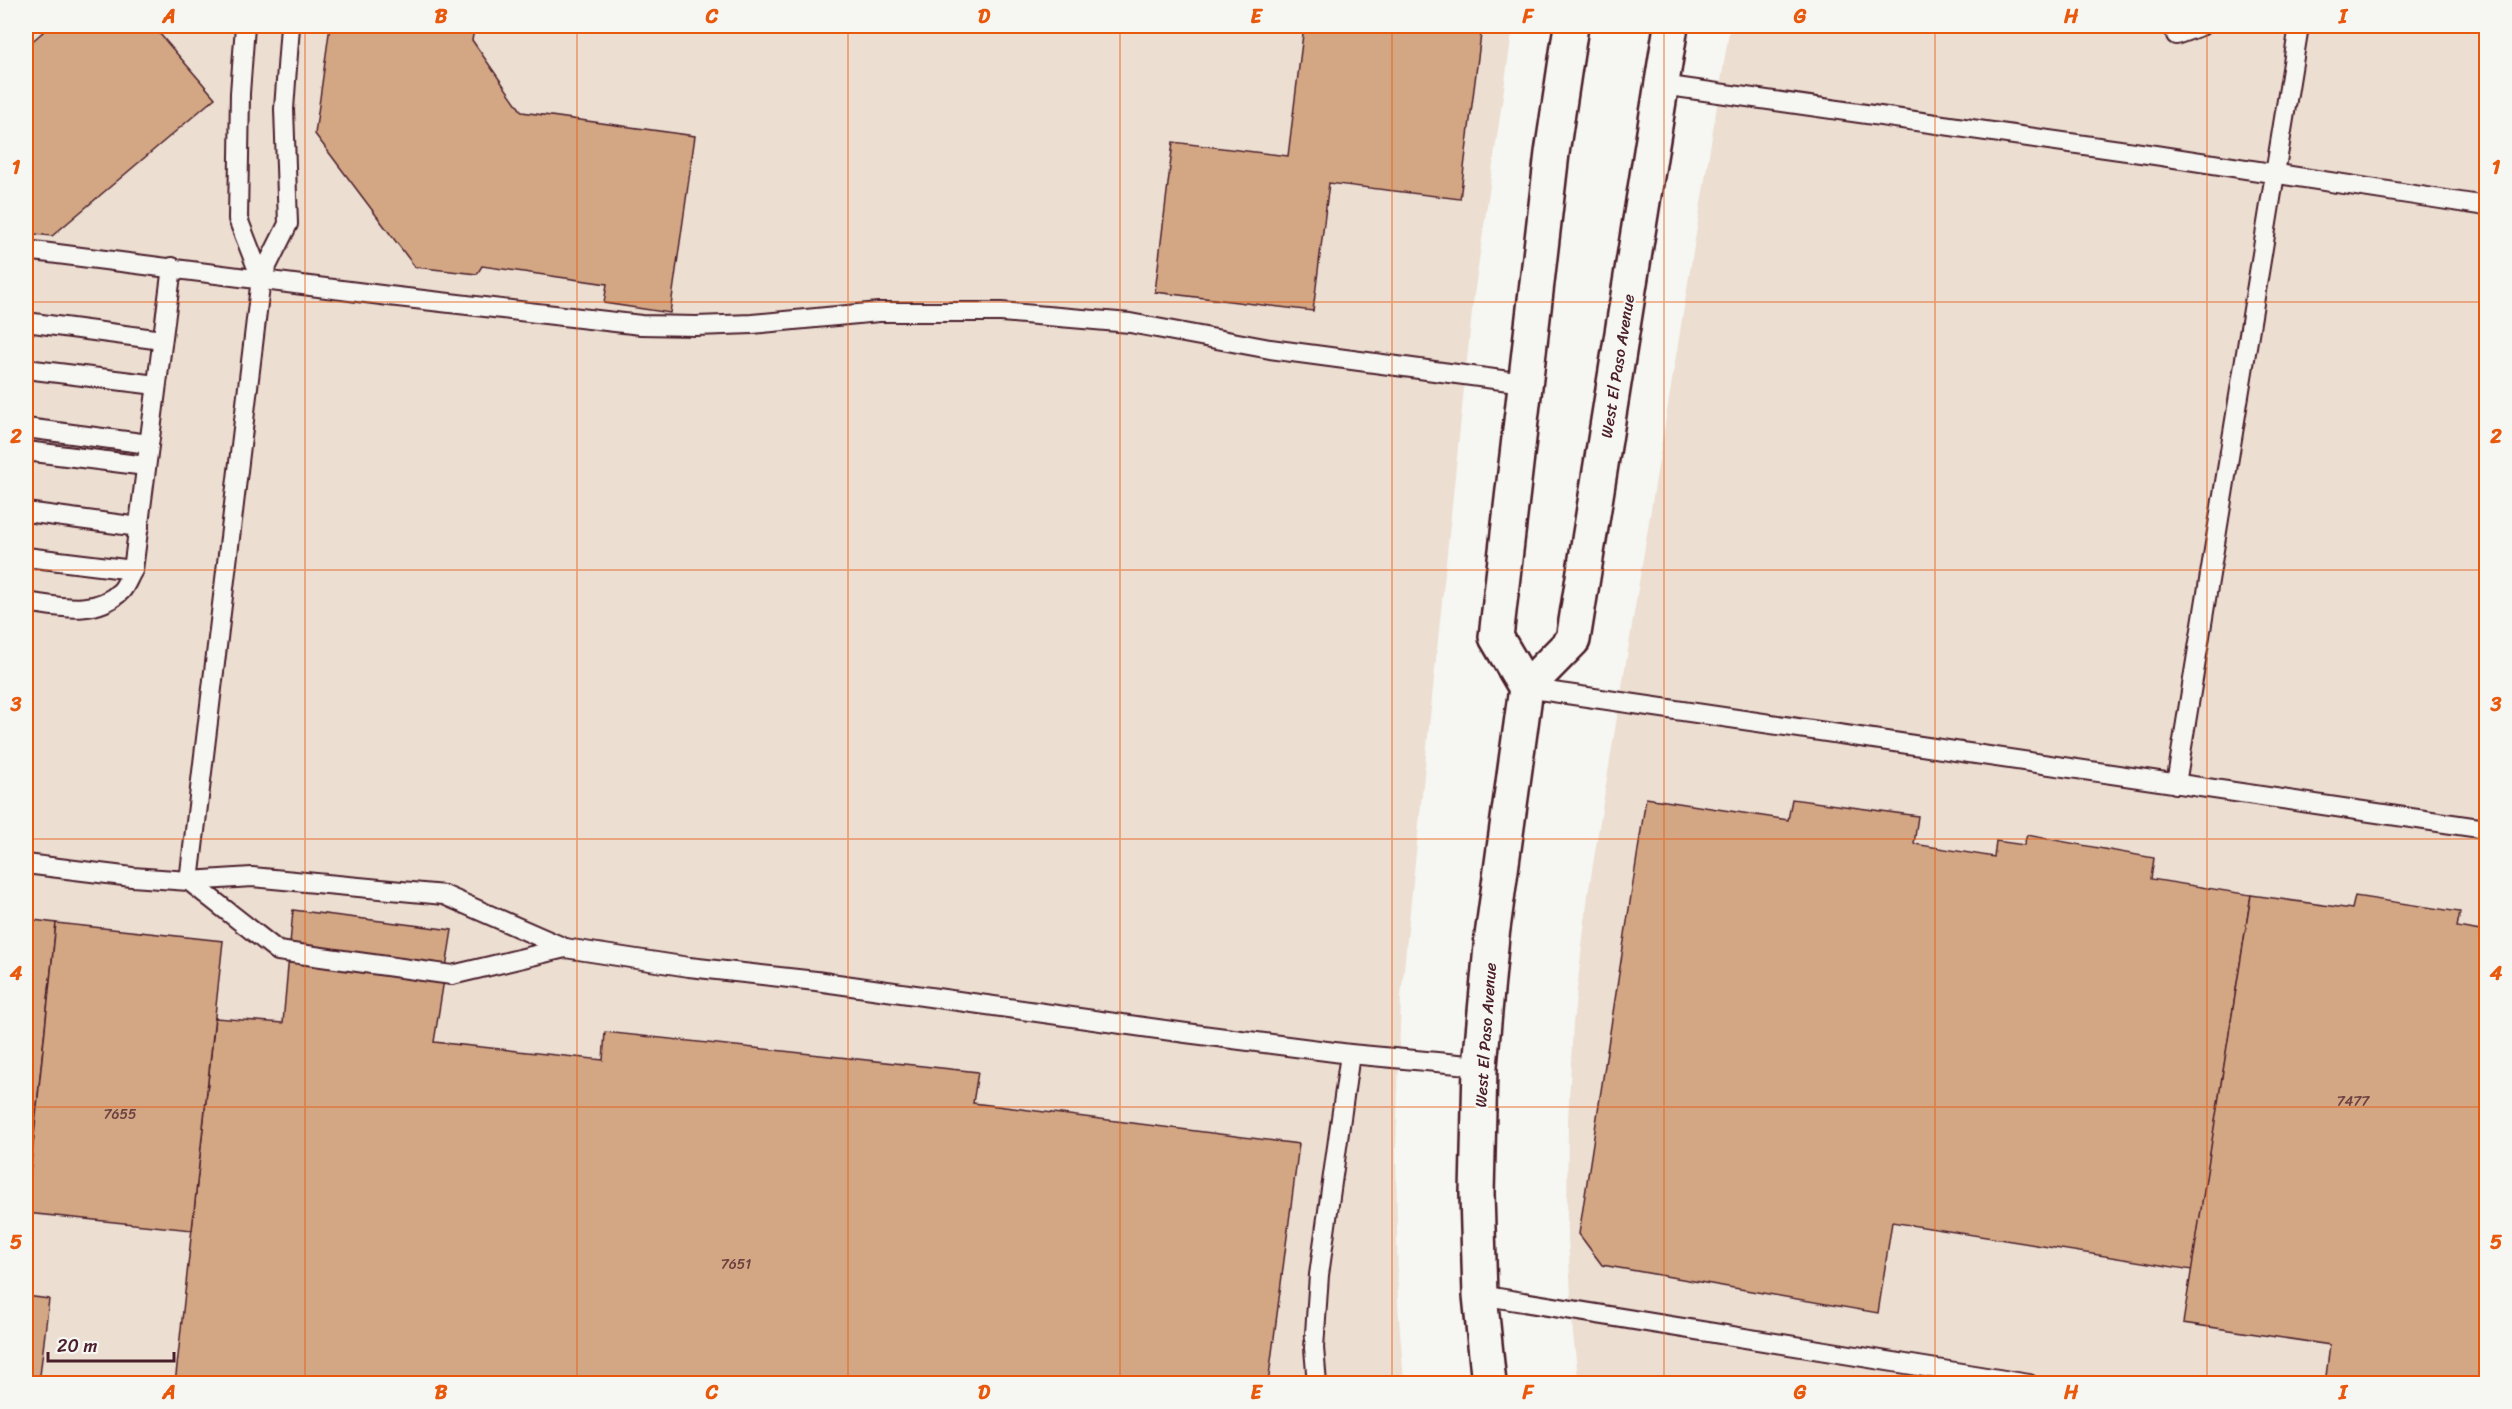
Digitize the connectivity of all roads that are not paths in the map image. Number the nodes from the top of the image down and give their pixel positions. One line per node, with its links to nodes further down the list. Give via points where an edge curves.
1 (245, 26): 13 (lane, via 238,219)
2 (290, 26): 13 (lane, via 284,109 288,224)
3 (1571, 26): 17 (street)
4 (1671, 26): 8 (street, West El Paso Avenue)
5 (2201, 26): 7 (lane)
6 (2299, 26): 9 (lane)
7 (2176, 35)
8 (1662, 85): 9 (lane); 28 (street, West El Paso Avenue, via 1573,640)
9 (2275, 173): 10 (lane); 29 (lane)
10 (2487, 206)
11 (26, 250): 12 (lane)
12 (171, 267): 13 (lane); 15 (lane)
13 (261, 278): 17 (lane, via 640,325 752,324 879,312 1001,312 1130,323 1270,349); 32 (lane)
14 (26, 322): 15 (lane)
15 (162, 340): 18 (lane)
16 (26, 369): 18 (lane)
17 (1524, 383): 28 (street, via 1496,636)
18 (156, 386): 20 (lane)
19 (26, 428): 20 (lane)
20 (149, 444): 22 (lane)
21 (26, 451): 22 (lane)
22 (146, 466): 24 (lane)
23 (26, 512): 24 (lane)
24 (139, 527): 26 (lane)
25 (26, 557): 26 (lane)
26 (133, 570): 27 (lane, via 121,591 82,609)
27 (26, 602)
28 (1526, 688): 29 (lane); 35 (street, West El Paso Avenue, via 1492,936)
29 (2176, 783): 30 (lane)
30 (2487, 829)
31 (26, 864): 32 (lane)
32 (189, 881): 33 (lane, via 252,877 444,895); 33 (lane, via 278,951 452,975)
33 (565, 948): 34 (lane)
34 (1350, 1054): 35 (lane); 37 (lane, via 1319,1275 1314,1348)
35 (1480, 1066): 36 (street, West El Paso Avenue)
36 (1480, 1295): 38 (street, West El Paso Avenue); 39 (lane)
37 (1317, 1383)
38 (1490, 1383)
39 (2029, 1383)

